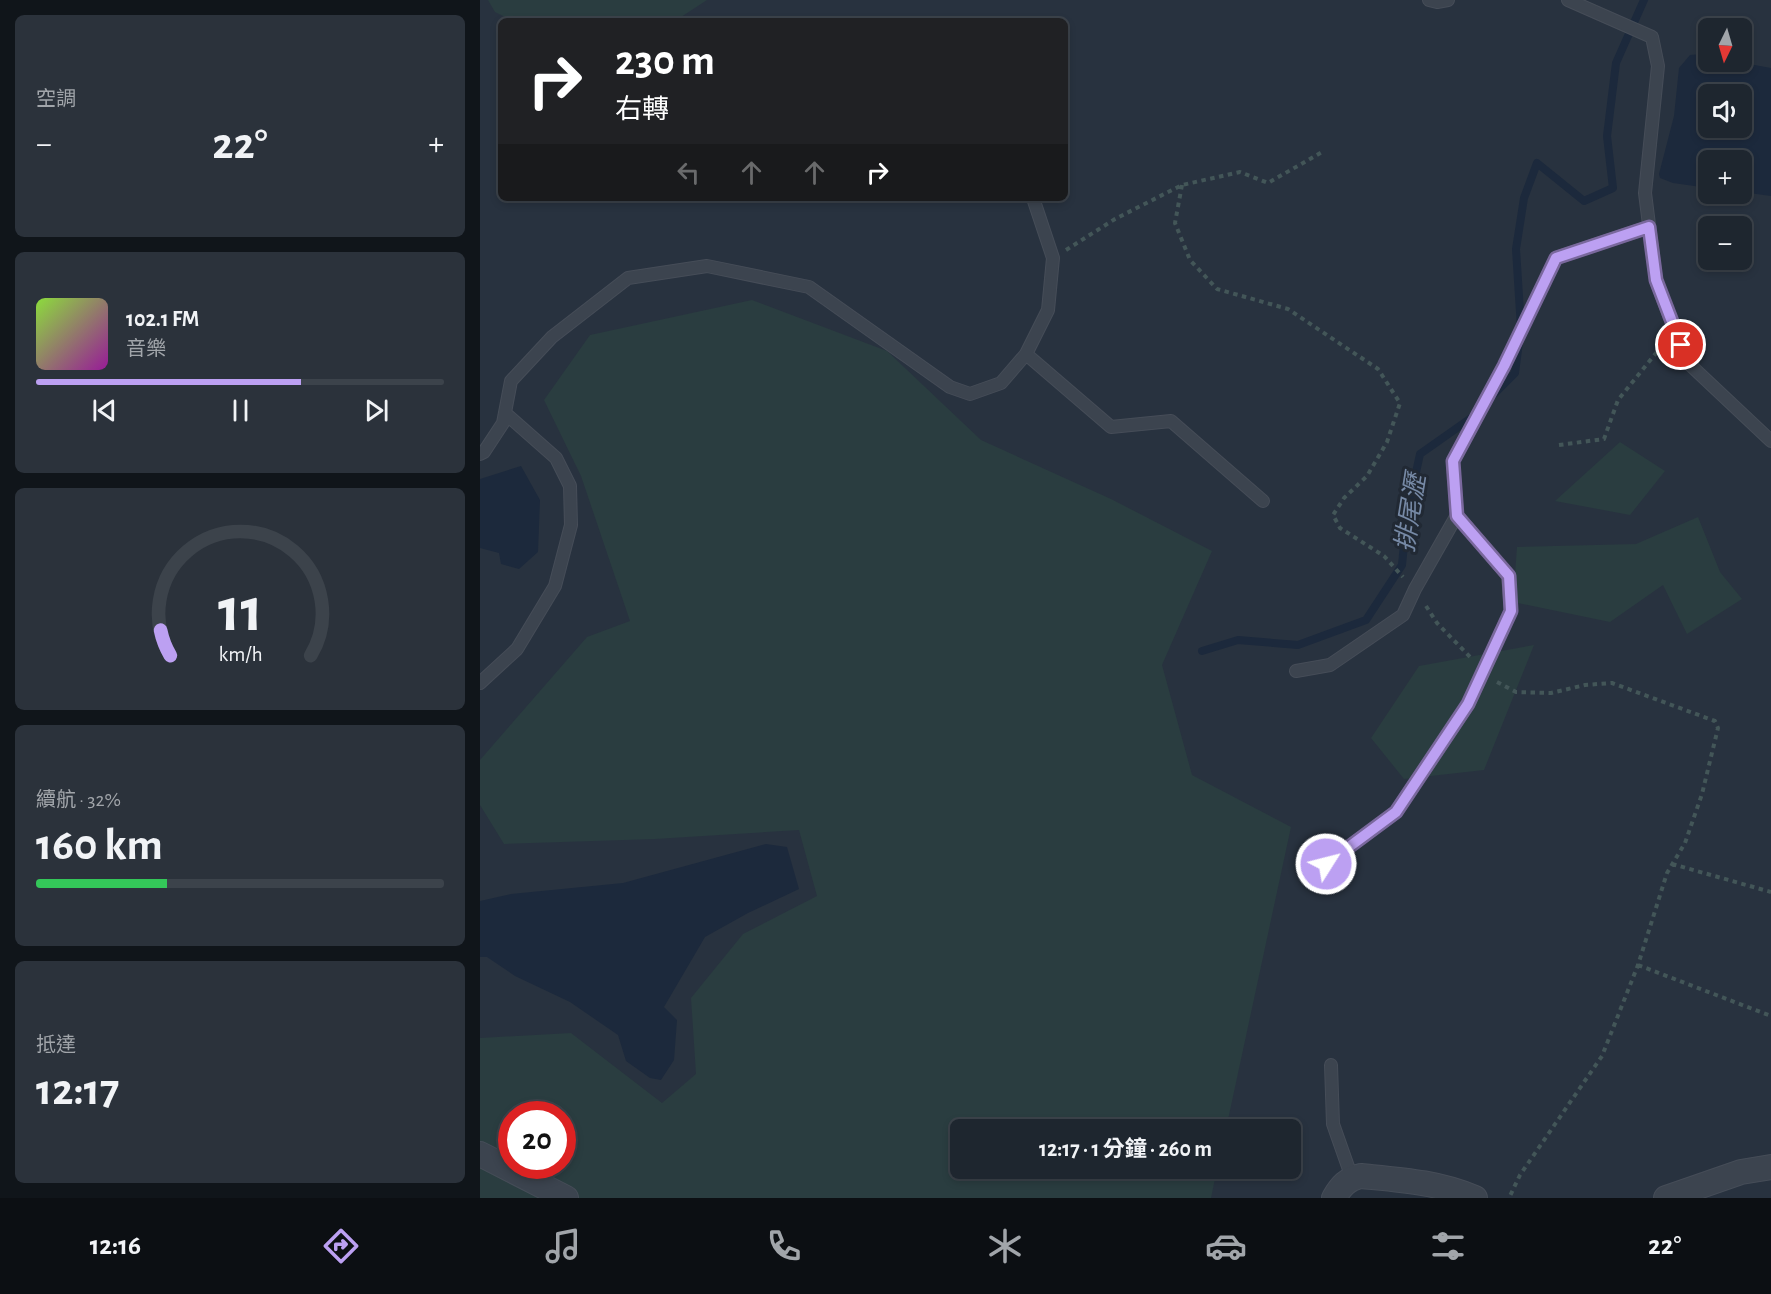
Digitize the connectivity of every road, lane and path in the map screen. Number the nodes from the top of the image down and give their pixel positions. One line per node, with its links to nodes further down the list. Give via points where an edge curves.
1 (1429, 0): 2 (lane)
2 (1448, 0)
3 (1568, 0): 6 (lane, via 1652,37 1658,66 1645,193)
4 (1322, 152): 7 (path, via 1268,183 1240,172 1182,185 1115,219)
5 (1034, 201): 7 (lane)
6 (1649, 227): 8 (lane, via 1656,280); 15 (lane, via 1556,258 1453,461)
7 (1053, 258): 9 (lane, via 1048,310)
8 (1675, 330): 11 (lane, via 1686,361); 12 (path, via 1618,400 1604,439)
9 (1026, 354): 10 (lane, via 1001,383 970,394 950,387 809,287 707,267 628,278 552,337 511,381); 14 (lane, via 1111,426 1171,421)
10 (505, 413): 13 (lane, via 503,423); 17 (lane, via 556,458 570,486 571,525 555,586 517,649)
11 (1771, 441)
12 (1559, 445)
13 (480, 454)
14 (1263, 501)
15 (1457, 516): 16 (lane, via 1403,615 1330,665); 18 (lane, via 1509,576 1511,611 1468,704 1396,812)
16 (1296, 671)
17 (480, 683)
18 (1326, 864)
19 (1672, 864): 20 (path)
20 (1771, 892)
21 (1638, 965): 22 (path)
22 (1771, 1016)
23 (1331, 1065): 26 (lane, via 1333,1124)
24 (480, 1154): 27 (street)
25 (1771, 1167): 30 (street, via 1740,1172)
26 (1352, 1178): 28 (street); 29 (street, via 1434,1184)
27 (566, 1198)
28 (1334, 1198)
29 (1475, 1198)
30 (1666, 1198)

